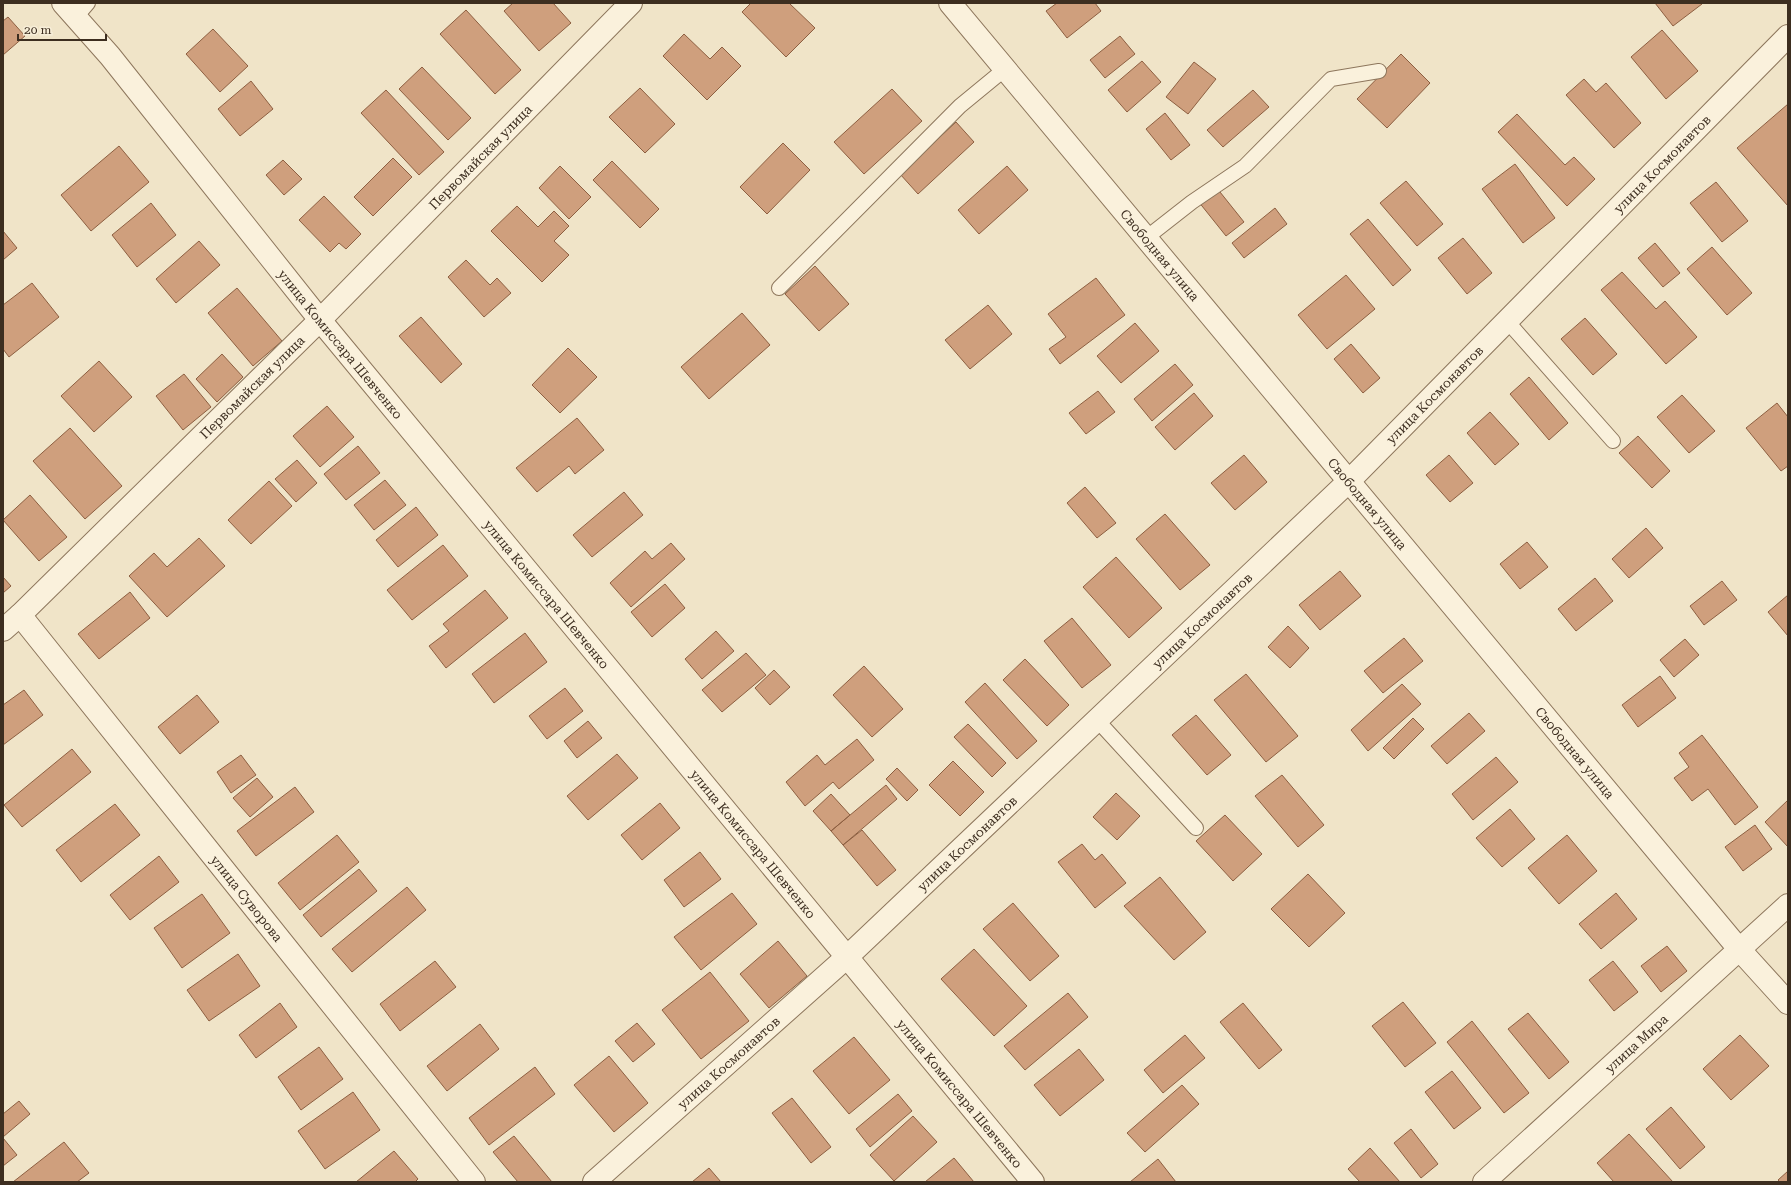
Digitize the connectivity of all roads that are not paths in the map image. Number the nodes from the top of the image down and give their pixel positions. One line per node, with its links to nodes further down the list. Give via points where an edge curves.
1 (631, 3): 9 (street, Первомайская улица)
2 (950, 3): 5 (street, Свободная улица)
3 (76, 8): 9 (street, улица Комиссара Шевченко, via 110,56)
4 (1788, 36): 10 (street, улица Космонавтов)
5 (1005, 69): 7 (street, Свободная улица); 8 (lane, via 960,106)
6 (1379, 70): 7 (lane, via 1331,79 1245,166 1192,202)
7 (1146, 238): 12 (street, Свободная улица)
8 (779, 288)
9 (320, 320): 13 (street, Первомайская улица); 19 (street, улица Комиссара Шевченко)
10 (1507, 321): 11 (lane); 12 (street, улица Космонавтов)
11 (1613, 441)
12 (1349, 481): 15 (street, улица Космонавтов); 18 (street, Свободная улица)
13 (20, 615): 14 (street, Первомайская улица); 21 (street, улица Суворова)
14 (3, 630)
15 (1097, 720): 16 (lane); 19 (street, улица Космонавтов)
16 (1196, 828)
17 (1788, 905): 18 (street, улица Мира)
18 (1739, 949): 20 (street, Свободная улица); 24 (street, улица Мира)
19 (847, 957): 22 (street, улица Космонавтов); 23 (street, улица Комиссара Шевченко)
20 (1788, 1004)
21 (474, 1182)
22 (594, 1182)
23 (1033, 1182)
24 (1484, 1182)

